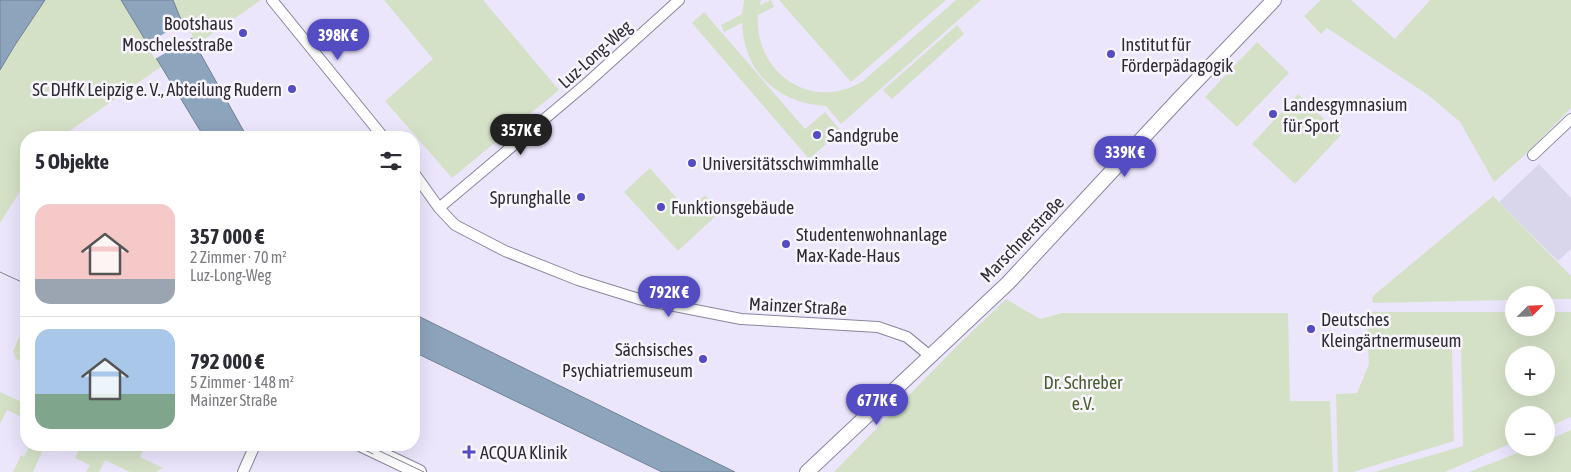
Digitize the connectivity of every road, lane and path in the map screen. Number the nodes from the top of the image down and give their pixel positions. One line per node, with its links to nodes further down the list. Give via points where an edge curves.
1 (272, 0): 5 (street)
2 (679, 0): 8 (street, Luz-Long-Weg, via 586,84)
3 (1274, 0): 9 (main road, Marschnerstraße, via 1008,283)
4 (1571, 119): 6 (street)
5 (378, 131)
6 (1533, 155)
7 (420, 181): 8 (street, Mainzer Straße)
8 (439, 208): 9 (street, Mainzer Straße, via 455,225 505,251 621,294 742,319 878,327 907,337)
9 (930, 356): 14 (main road, Marschnerstraße)
10 (252, 451): 12 (street)
11 (375, 451): 13 (main road)
12 (243, 472)
13 (419, 472)
14 (807, 472)

